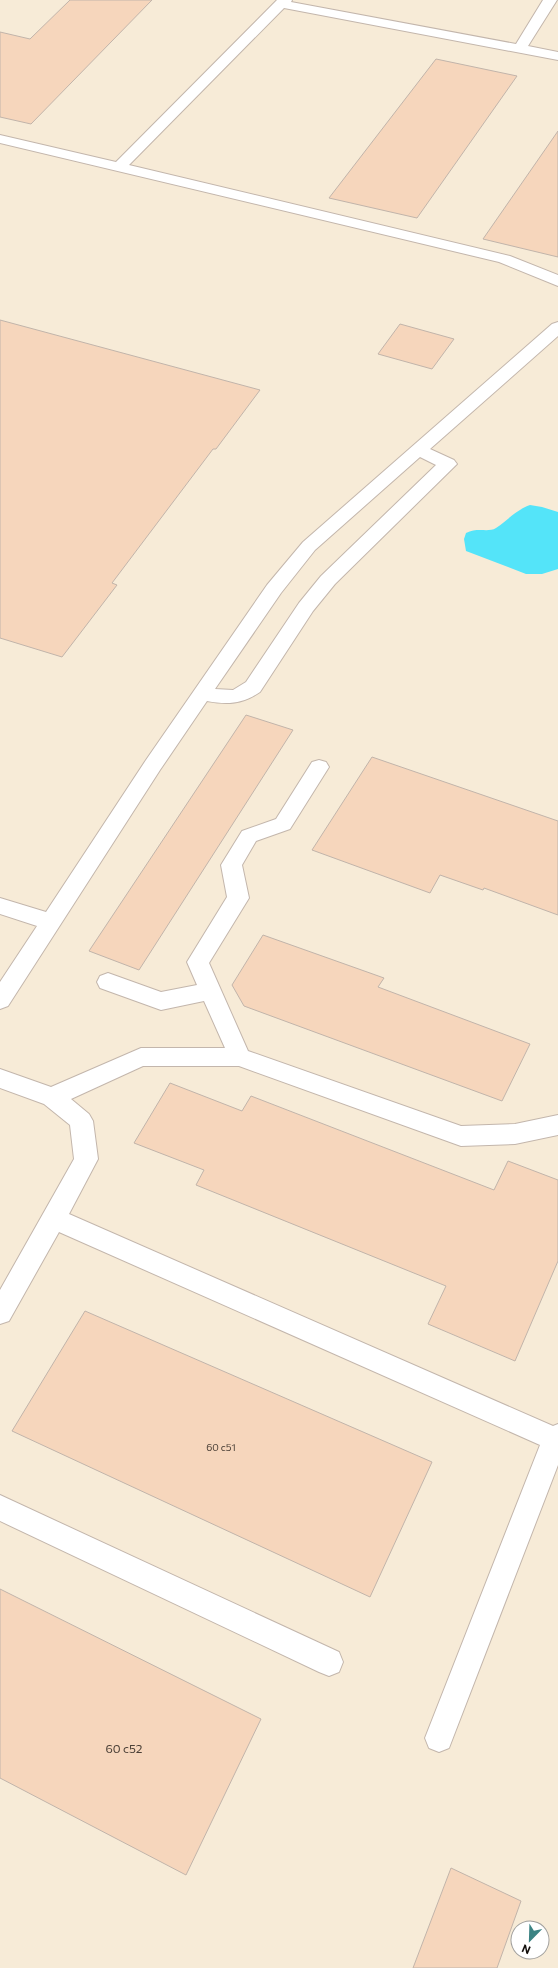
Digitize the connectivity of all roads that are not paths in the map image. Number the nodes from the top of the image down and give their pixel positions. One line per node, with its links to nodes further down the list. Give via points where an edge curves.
1 (550, 0): 3 (lane)
2 (284, 2): 3 (lane); 6 (lane)
3 (520, 48): 4 (lane)
4 (558, 56)
5 (0, 139): 6 (lane)
6 (119, 167): 7 (lane, via 504,259)
7 (558, 281)
8 (558, 327): 9 (lane)
9 (418, 450): 10 (lane, via 309,546 274,589); 10 (lane, via 448,464 328,580 306,608 253,688 240,697 233,698)
10 (203, 692): 13 (lane)
11 (319, 767): 15 (lane, via 283,824 249,836 231,865 238,898 198,962)
12 (0, 906): 13 (lane)
13 (51, 922): 16 (lane)
14 (108, 982): 15 (lane, via 161,1001)
15 (210, 991): 17 (lane)
16 (0, 1000)
17 (240, 1057): 19 (lane, via 141,1057); 20 (lane, via 461,1136 515,1134)
18 (0, 1078): 19 (lane)
19 (52, 1097): 21 (lane, via 81,1121 86,1159)
20 (558, 1125)
21 (54, 1219): 22 (lane); 23 (lane)
22 (0, 1313)
23 (557, 1437): 26 (lane)
24 (0, 1508): 25 (lane)
25 (330, 1662)
26 (439, 1738)

